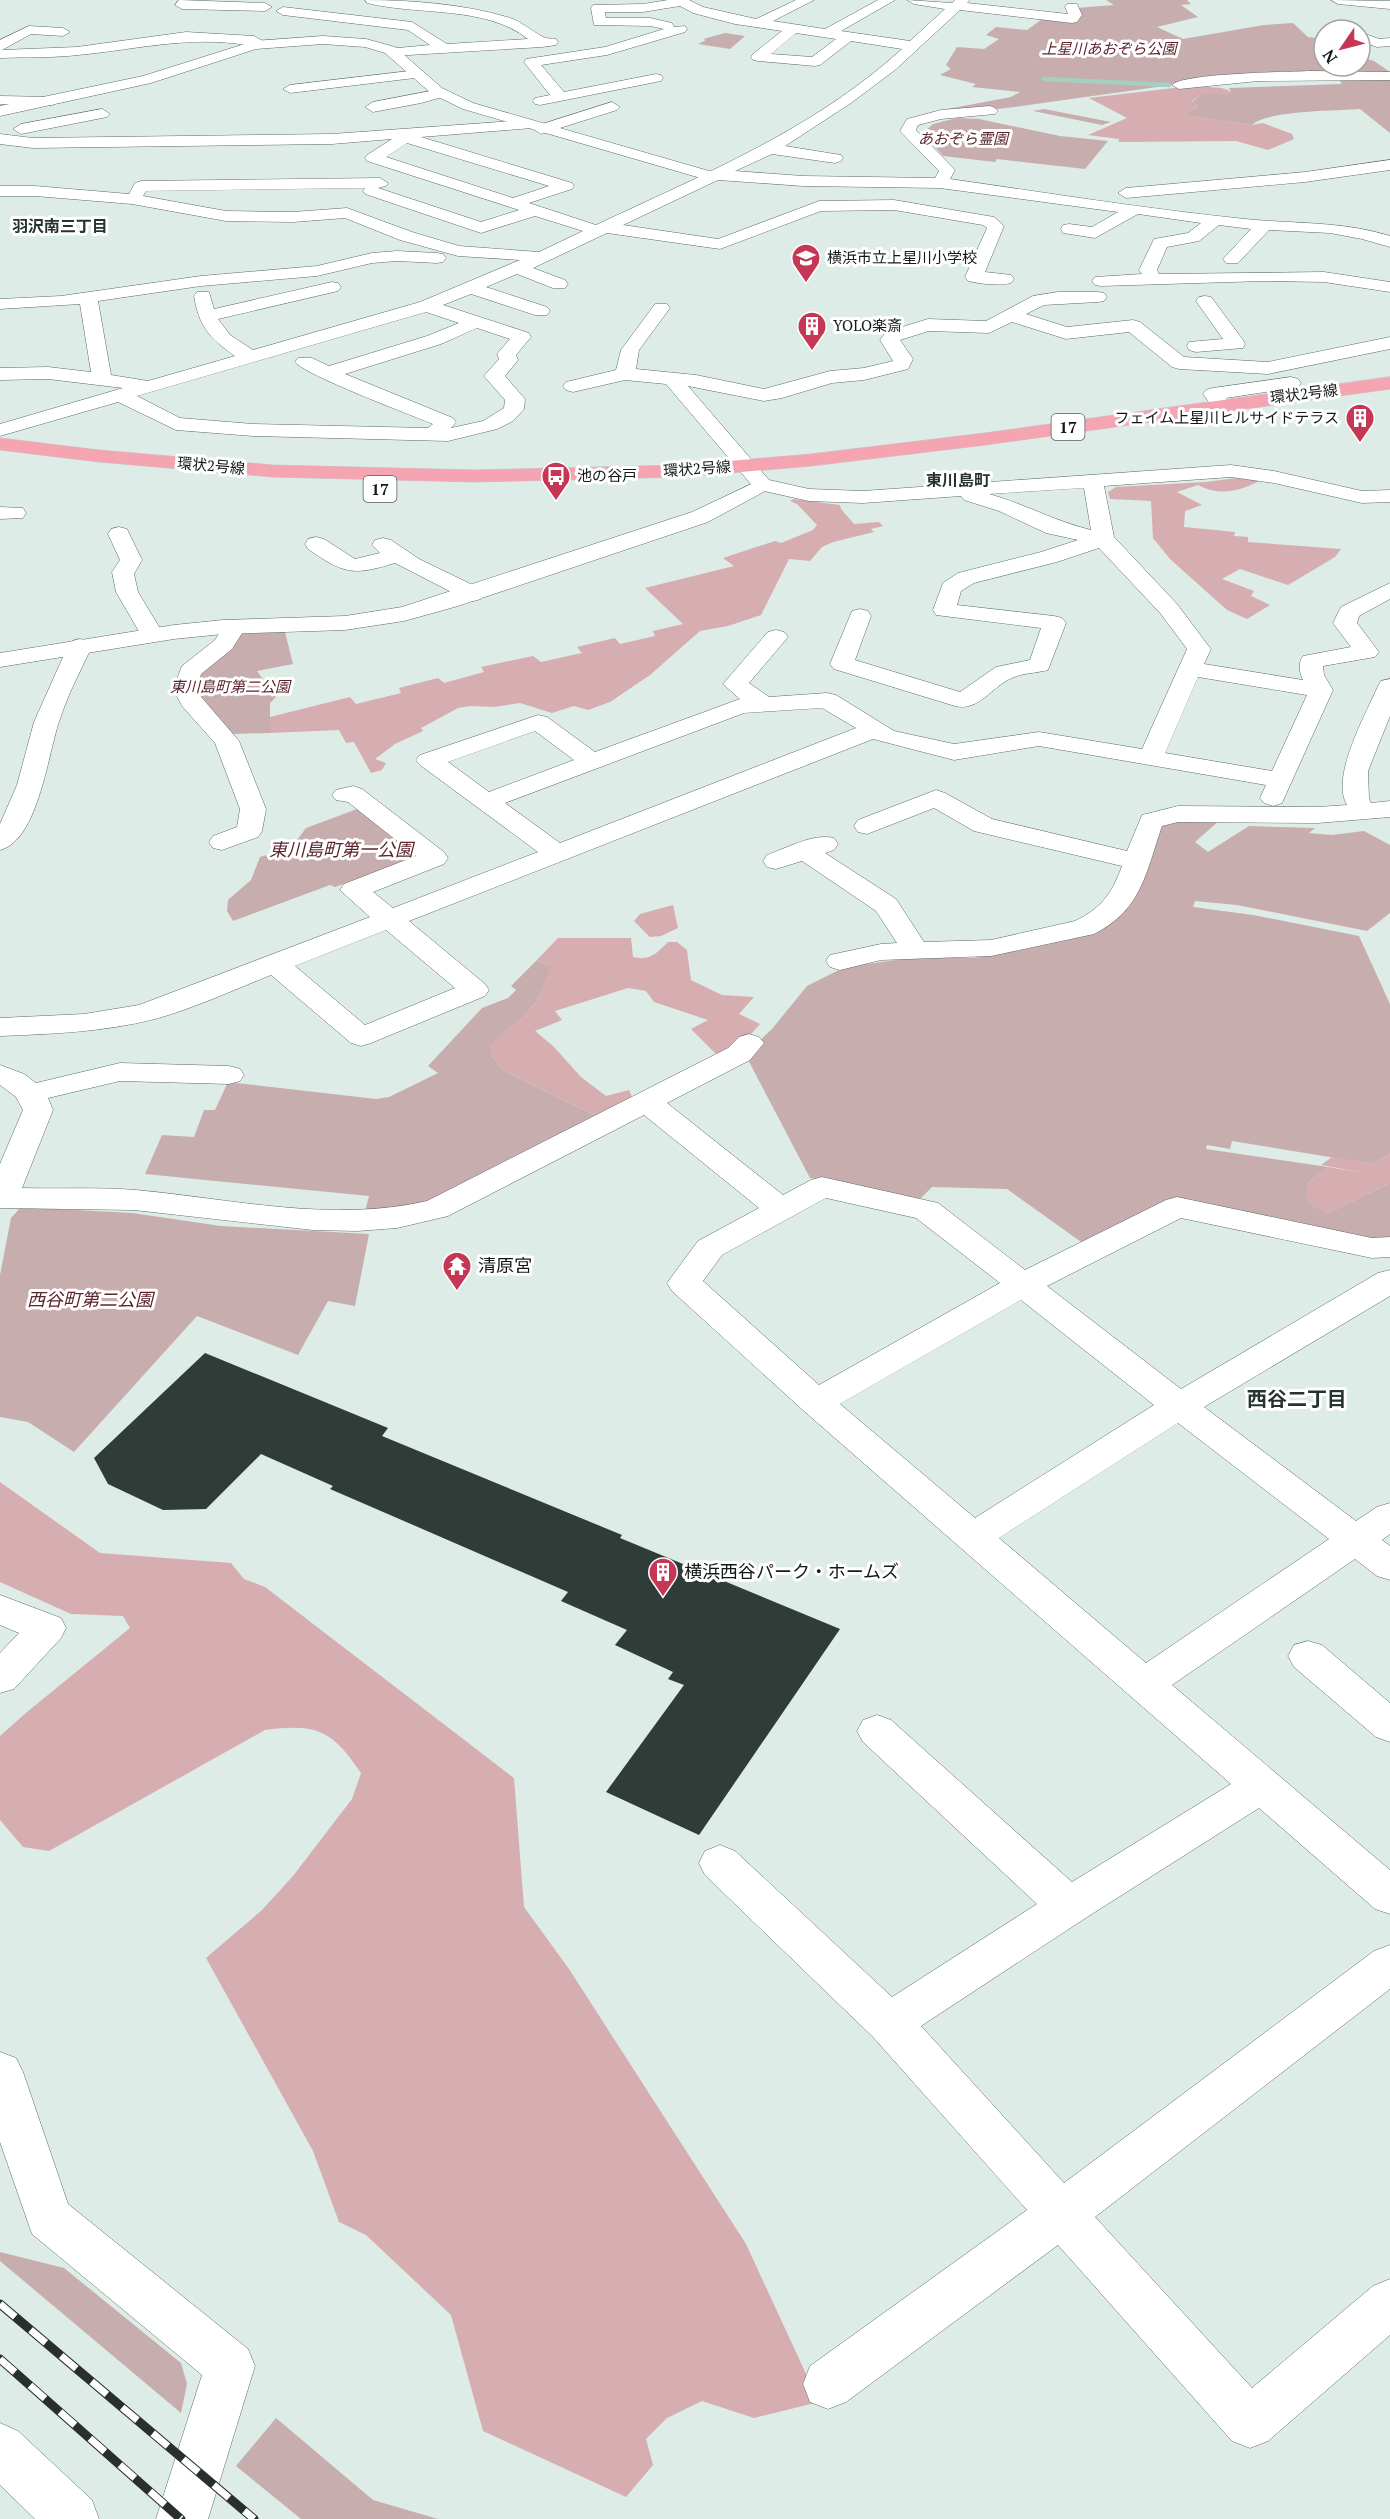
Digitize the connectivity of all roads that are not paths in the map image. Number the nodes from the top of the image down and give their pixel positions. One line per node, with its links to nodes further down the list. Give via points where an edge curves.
1 (186, 0): 11 (street, via 182,5)
2 (372, 0): 25 (street, via 499,17 547,43)
3 (807, 0): 12 (street)
4 (888, 0): 19 (street)
5 (914, 0): 9 (street)
6 (680, 1): 15 (street, via 716,15); 36 (street, via 643,8 598,9 599,22 650,22 685,30 607,51 531,62)
7 (771, 3): 12 (street)
8 (1338, 3): 10 (street)
9 (958, 4): 13 (street, via 1072,19); 24 (street)
10 (1390, 4)
11 (265, 7)
12 (792, 7): 15 (street)
13 (1072, 8)
14 (282, 10): 25 (street, via 412,26)
15 (759, 23): 17 (street)
16 (259, 28): 21 (street)
17 (794, 28): 19 (street); 20 (street, via 758,57 815,63)
18 (63, 32): 23 (street, via 29,30)
19 (826, 34): 20 (street)
20 (848, 37): 24 (street)
21 (245, 39): 22 (street); 27 (street, via 186,36)
22 (261, 44): 28 (street, via 348,40 379,46); 38 (street, via 146,80)
23 (0, 46)
24 (913, 46): 45 (street, via 854,101)
25 (443, 48): 28 (street)
26 (0, 54): 27 (street)
27 (20, 55): 30 (street)
28 (392, 58): 31 (street)
29 (341, 68): 31 (street, via 299,74 295,78 297,88)
30 (0, 70)
31 (418, 74): 35 (street)
32 (1390, 75): 34 (street, via 1254,77)
33 (656, 78): 36 (street)
34 (1179, 85)
35 (441, 93): 39 (street); 43 (street)
36 (560, 97): 43 (street)
37 (0, 100): 38 (street)
38 (51, 100): 41 (street)
39 (373, 107)
40 (612, 107): 46 (street)
41 (0, 111)
42 (990, 111): 60 (street, via 946,113 912,122 908,131 946,170)
43 (485, 112): 46 (street)
44 (102, 114): 49 (street)
45 (805, 125): 47 (street); 51 (street)
46 (534, 127): 48 (street, via 464,127); 58 (street)
47 (834, 128)
48 (410, 135): 50 (street); 55 (street, via 367,158); 67 (street, via 566,186)
49 (0, 137): 50 (street, via 33,143); 53 (street, via 2,146)
50 (249, 140): 56 (street)
51 (770, 149): 52 (street); 58 (street)
52 (835, 158)
53 (28, 159)
54 (1390, 165): 66 (street, via 1345,165)
55 (398, 166): 61 (street); 67 (street)
56 (242, 171): 61 (street); 65 (street, via 141,186); 71 (street)
57 (65, 173): 62 (street)
58 (712, 175): 59 (street); 74 (street)
59 (786, 180): 60 (street); 64 (street)
60 (940, 183): 66 (street)
61 (375, 187): 69 (street, via 481,228); 70 (street)
62 (55, 193): 63 (street); 65 (street)
63 (4, 194)
64 (756, 196)
65 (132, 199): 71 (street)
66 (1059, 199): 68 (street)
67 (513, 203): 69 (street)
68 (1135, 209): 72 (street); 75 (street, via 1095,233)
69 (537, 210): 74 (street)
70 (347, 213): 71 (street); 79 (street, via 458,251)
71 (226, 216)
72 (1217, 219): 73 (street); 83 (street, via 1193,237 1160,243 1148,270)
73 (1264, 225): 76 (street, via 1330,228); 78 (street)
74 (602, 229): 79 (street); 82 (street, via 720,244 819,206 894,205 988,221 996,226 974,277)
75 (1069, 229)
76 (1383, 239): 80 (street)
77 (454, 259): 79 (street); 81 (street); 86 (street, via 372,258 317,272)
78 (1232, 260)
79 (529, 262): 85 (street); 88 (street)
80 (1361, 262)
81 (386, 274)
82 (1005, 279)
83 (1154, 280): 87 (street, via 1314,277); 98 (street, via 1039,300)
84 (352, 282): 97 (street)
85 (559, 284)
86 (201, 285): 90 (street); 97 (street)
87 (1390, 287)
88 (471, 288): 94 (street); 96 (street)
89 (0, 291): 92 (street, via 25,292)
90 (88, 297): 92 (street); 109 (street)
91 (1205, 301): 101 (street, via 1236,344)
92 (23, 303): 93 (street)
93 (0, 304)
94 (426, 306): 99 (street); 102 (street)
95 (661, 308): 107 (street, via 630,350)
96 (541, 311)
97 (206, 316): 103 (street, via 216,334)
98 (1013, 316): 101 (street, via 1066,333 1133,326); 108 (street, via 989,327 928,326 892,336 888,340 904,359 901,365 830,377 775,394 751,394)
99 (476, 322): 105 (street, via 434,340); 116 (street, via 522,337 506,354 509,360 494,376 515,399 514,409 490,425)
100 (1390, 343): 101 (street, via 1268,368 1179,363)
101 (1161, 347)
102 (291, 356): 103 (street); 105 (street)
103 (250, 357): 111 (street)
104 (1390, 362): 114 (street, via 1307,381 1213,394)
105 (327, 373): 116 (street, via 446,422)
106 (0, 374): 109 (street, via 48,372)
107 (625, 374): 108 (street); 112 (street)
108 (671, 378): 120 (street)
109 (102, 379): 111 (street)
110 (1390, 382): 114 (main road, 環状2号線 / 17)
111 (146, 386): 113 (street)
112 (573, 386)
113 (120, 394): 115 (street); 116 (street, via 176,424)
114 (1221, 405): 120 (main road, 環状2号線 / 17, via 986,439)
115 (0, 430)
116 (433, 435)
117 (1109, 441): 121 (main road, 17)
118 (0, 444): 120 (main road, 環状2号線 / 17, via 204,466 379,475 579,475)
119 (0, 461): 124 (main road, 環状2号線 / 17, via 278,487 540,492)
120 (745, 466): 124 (street)
121 (877, 472)
122 (843, 477): 124 (main road, 環状2号線 / 17)
123 (1094, 482): 125 (street); 126 (street, via 1231,471 1362,497); 128 (street)
124 (762, 485): 125 (street, via 837,497); 131 (street, via 700,517)
125 (945, 490): 128 (street, via 1007,506 1054,528)
126 (1390, 496)
127 (119, 534): 134 (street, via 131,560 123,572 127,592)
128 (1103, 539): 132 (street, via 966,578 951,588 944,610 1054,622 1041,665 1004,672 964,701 842,664); 138 (street, via 1169,609 1199,649)
129 (316, 544): 131 (street, via 346,565 356,567 390,550)
130 (1390, 590): 140 (street, via 1349,612 1345,623 1367,652 1311,661 1312,675)
131 (473, 594): 133 (street, via 370,620)
132 (860, 616)
133 (234, 627): 134 (street); 153 (street, via 224,645 190,671 185,689 191,702 227,741 258,808 249,831)
134 (152, 635): 136 (street)
135 (776, 637): 141 (street, via 735,684)
136 (80, 646): 137 (street); 152 (street, via 47,722 13,828)
137 (0, 660)
138 (1191, 669): 140 (street); 143 (street)
139 (1390, 686): 149 (street, via 1355,771 1356,799)
140 (1321, 690): 145 (street)
141 (763, 704): 142 (street, via 827,700); 144 (street, via 740,706)
142 (874, 729): 143 (street, via 886,736 954,752 1039,739); 154 (street)
143 (1150, 758): 145 (street)
144 (592, 761): 147 (street); 147 (street, via 538,722 429,760)
145 (1281, 780): 150 (street)
146 (345, 795): 157 (street, via 353,794 435,858 354,890)
147 (485, 802): 154 (street)
148 (1390, 809): 149 (street)
149 (1364, 812): 150 (street)
150 (1267, 814): 156 (street, via 1178,814 1151,821)
151 (867, 826): 156 (street, via 936,798 983,825)
152 (0, 842)
153 (222, 842)
154 (557, 853): 157 (street)
155 (776, 861): 158 (street, via 818,847 886,905)
156 (1136, 861): 158 (street, via 1125,896 1084,928 991,948)
157 (388, 919): 160 (street); 160 (street, via 475,990 361,1037)
158 (916, 951): 159 (street, via 881,952)
159 (840, 960)
160 (275, 964): 161 (street, via 136,1017 99,1023)
161 (0, 1027)
162 (749, 1043): 166 (street, via 739,1054)
163 (0, 1074): 165 (street, via 23,1084)
164 (228, 1075): 165 (street, via 120,1072)
165 (31, 1093): 167 (street, via 38,1110)
166 (645, 1101): 167 (street, via 437,1209 398,1218 313,1220 134,1200); 168 (street)
167 (1, 1198)
168 (782, 1210): 171 (street, via 822,1187 927,1210); 172 (street, via 710,1248 684,1282)
169 (1390, 1247): 171 (street, via 1372,1248 1177,1207)
170 (1390, 1281): 173 (street)
171 (1023, 1284): 172 (street); 173 (street)
172 (816, 1402): 175 (street)
173 (1179, 1406): 175 (street); 176 (street)
174 (1390, 1516): 176 (street)
175 (973, 1537): 181 (street)
176 (1356, 1540): 177 (street); 181 (street)
177 (1390, 1566)
178 (0, 1609): 180 (street, via 47,1628)
179 (1308, 1656): 182 (street)
180 (0, 1678)
181 (1143, 1685): 184 (street)
182 (1390, 1725)
183 (877, 1731): 187 (street)
184 (1261, 1786): 186 (street); 187 (street)
185 (720, 1863): 189 (street)
186 (1390, 1896)
187 (1069, 1906): 189 (street)
188 (1390, 1964): 191 (street)
189 (889, 2023): 191 (street)
190 (0, 2072): 196 (street, via 48,2218 230,2366)
191 (1061, 2214): 192 (street, via 1250,2423); 193 (street)
192 (1390, 2303)
193 (828, 2384)
194 (0, 2449): 195 (street)
195 (73, 2519)
196 (182, 2519)

